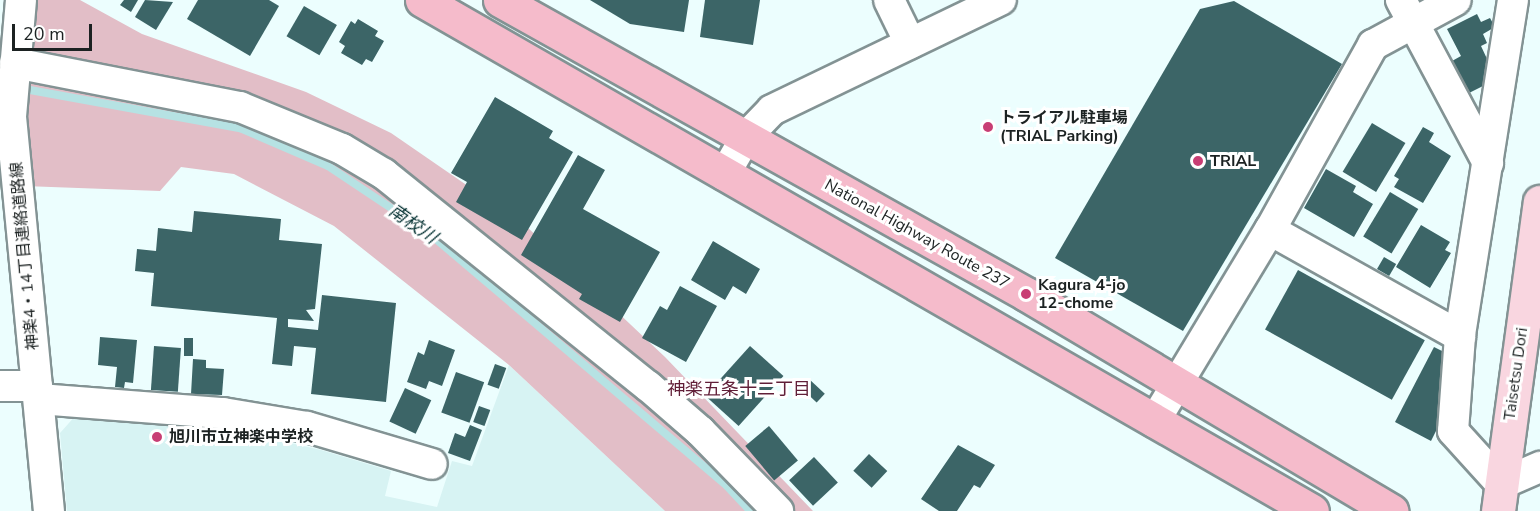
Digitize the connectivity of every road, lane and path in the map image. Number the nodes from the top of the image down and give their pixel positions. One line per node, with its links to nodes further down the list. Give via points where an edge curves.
1 (21, 0): 9 (street, 神楽4・14丁目連絡道路線)
2 (422, 0): 14 (highway)
3 (500, 0): 12 (highway, National Highway Route 237)
4 (889, 0): 10 (street)
5 (1001, 0): 10 (street)
6 (1456, 0): 8 (street)
7 (1513, 0): 13 (street)
8 (1406, 11): 13 (street); 16 (street, via 1373,45)
9 (9, 28): 11 (street, 神楽4・14丁目連絡道路線)
10 (910, 43): 12 (street, via 772,110)
11 (14, 68): 20 (street, 神楽4・14丁目連絡道路線, via 13,105); 26 (street, via 240,107 342,148 384,174 648,386 700,431)
12 (746, 137): 14 (street); 19 (highway, National Highway Route 237, via 1026,294)
13 (1488, 163): 17 (street)
14 (724, 175): 21 (highway)
15 (1540, 202): 24 (main road, Taisetsu Dori)
16 (1270, 230): 17 (street); 19 (street)
17 (1460, 336): 24 (street, via 1453,431)
18 (0, 386): 20 (street)
19 (1176, 386): 21 (street); 28 (highway, National Highway Route 237)
20 (38, 393): 22 (street, via 296,425); 25 (street, 神楽4・14丁目連絡道路線)
21 (1154, 422): 27 (highway)
22 (432, 464)
23 (1540, 467): 24 (street)
24 (1500, 497)
25 (49, 511)
26 (778, 511)
27 (1312, 511)
28 (1392, 511)

